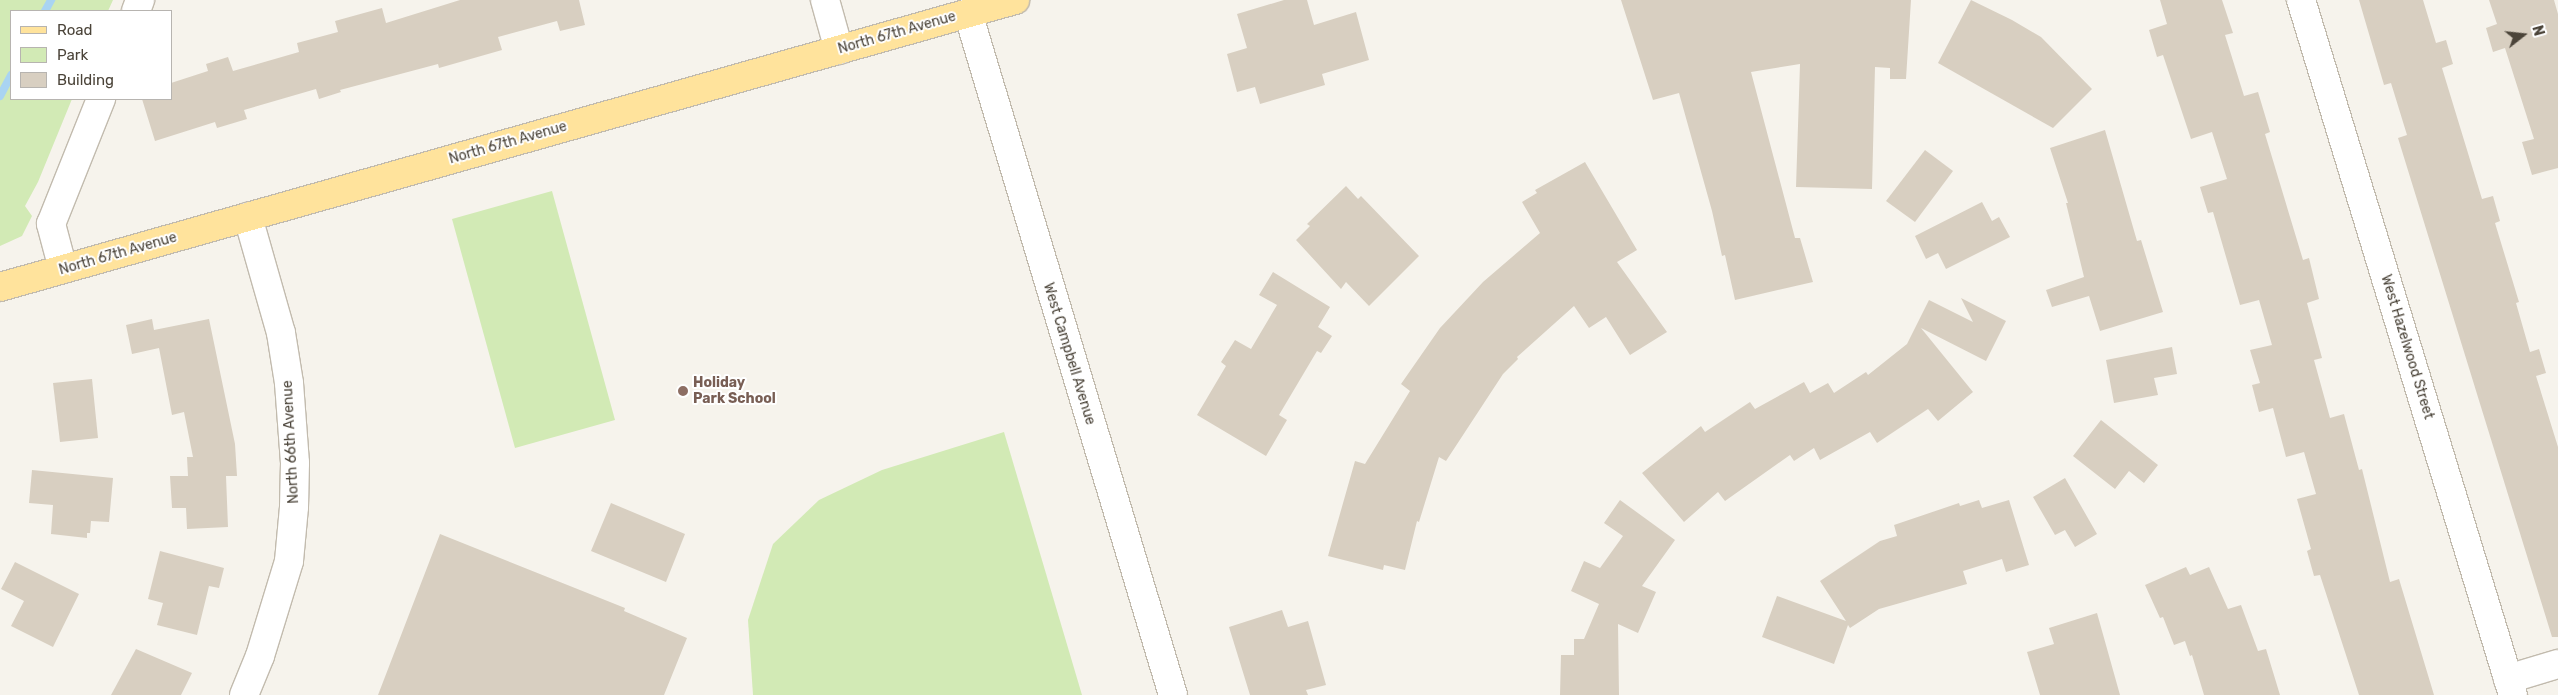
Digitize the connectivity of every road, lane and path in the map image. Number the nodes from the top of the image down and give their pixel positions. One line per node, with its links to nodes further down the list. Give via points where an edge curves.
1 (825, 0): 5 (street)
2 (1015, 0): 4 (main road, North 67th Avenue)
3 (2301, 0): 11 (street, West Hazelwood Street)
4 (968, 13): 5 (main road, North 67th Avenue); 13 (street, West Campbell Avenue)
5 (839, 50): 7 (main road, North 67th Avenue)
6 (101, 100): 8 (street, via 51,224)
7 (248, 217): 8 (main road, North 67th Avenue); 12 (street, North 66th Avenue, via 280,333 289,383 295,472 289,561 260,656)
8 (63, 269): 9 (main road, North 67th Avenue)
9 (0, 287)
10 (2558, 664): 11 (street)
11 (2510, 687)
12 (244, 695)
13 (1173, 695)

